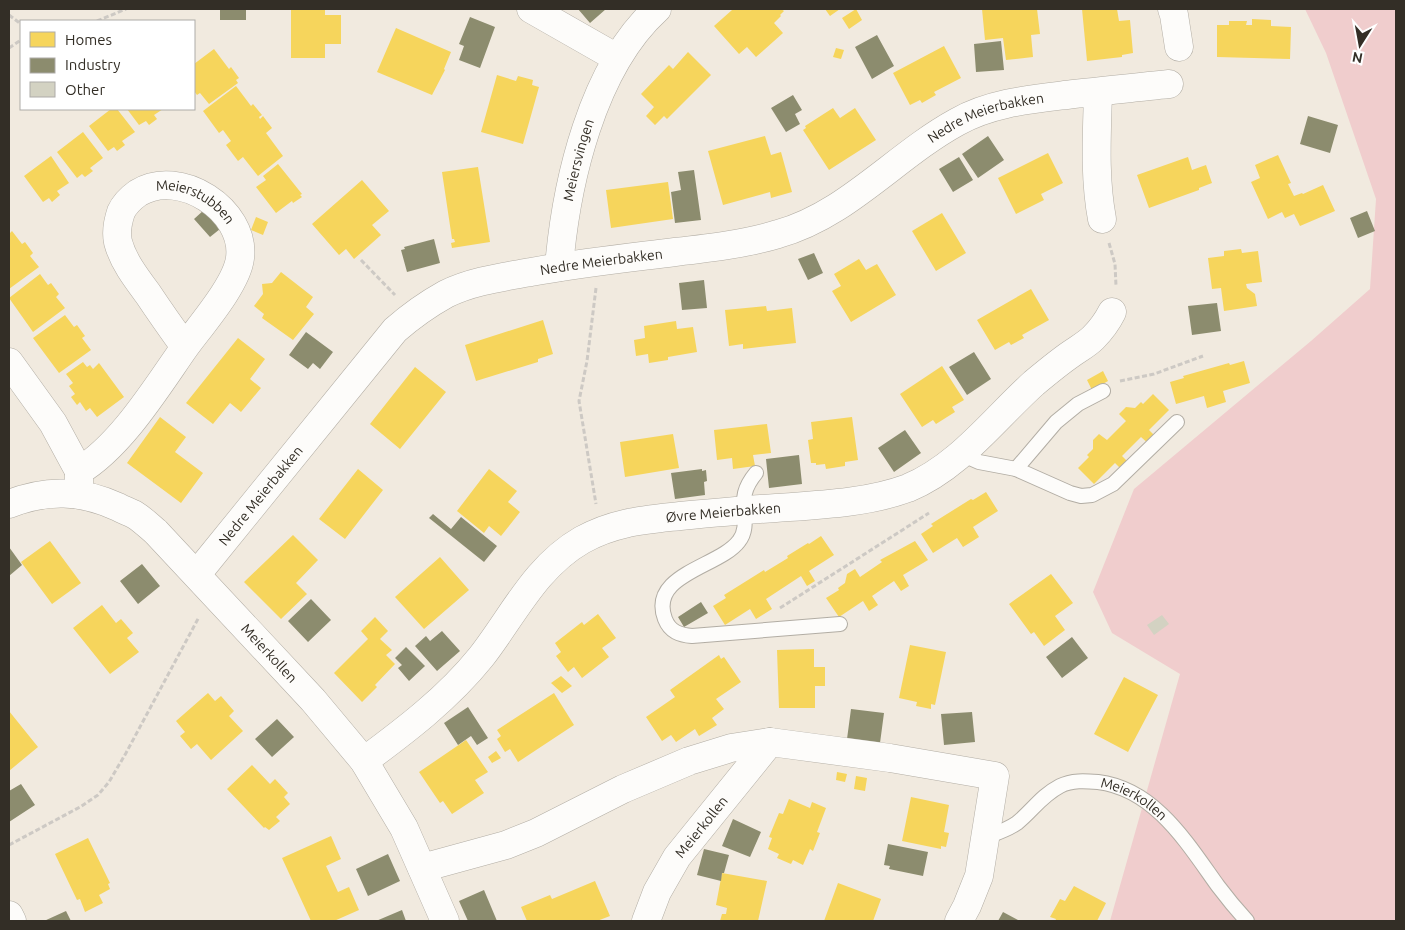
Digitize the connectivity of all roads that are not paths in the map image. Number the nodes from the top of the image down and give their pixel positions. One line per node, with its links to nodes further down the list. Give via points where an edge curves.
1 (531, 9): 5 (street)
2 (657, 9): 5 (street, Meiersvingen, via 636,30)
3 (1172, 9): 4 (street)
4 (1179, 46)
5 (618, 58): 9 (street, Meiersvingen, via 598,97 581,148 565,211)
6 (1169, 84): 7 (street, Nedre Meierbakken)
7 (1098, 92): 8 (street, via 1096,161); 9 (street, Nedre Meierbakken, via 1007,104 958,121 924,142 823,217 803,226 720,246)
8 (1102, 219)
9 (559, 267): 21 (street, Nedre Meierbakken, via 472,284 446,294 395,330)
10 (1112, 312): 15 (street, Øvre Meierbakken, via 1092,340 1035,382)
11 (185, 347): 11 (street, Meierstubben, via 232,281 240,257 240,243 226,216 198,193 183,187 155,186 131,198 124,206 117,227 117,240 123,257); 18 (street, Meierstubben, via 150,398)
12 (9, 362): 18 (street, via 53,423)
13 (1103, 390): 16 (lane, via 1056,422)
14 (1177, 422): 16 (lane, via 1113,484 1092,495 1070,493)
15 (961, 454): 16 (lane, via 979,462); 20 (street, Øvre Meierbakken, via 908,488 821,504)
16 (1016, 469)
17 (756, 473): 20 (lane, via 744,494)
18 (79, 482): 19 (street, Meierkollen, via 58,493); 21 (street, Meierkollen, via 106,502 134,514)
19 (9, 504)
20 (744, 510): 22 (lane, via 745,528 741,540 730,551 676,580 665,595 662,607 668,625 675,632 692,636); 24 (street, Øvre Meierbakken, via 619,524 562,553 526,592 458,684 426,714)
21 (205, 583): 24 (street, Meierkollen, via 313,700)
22 (840, 624)
23 (770, 742): 25 (street, via 896,758 995,776); 26 (street, via 731,748 689,761 623,789 536,833); 30 (street, Meierkollen, via 677,857 657,892)
24 (364, 761): 26 (street, Meierkollen, via 404,828)
25 (986, 837): 31 (street, via 979,876); 32 (lane, Meierkollen, via 1018,822 1040,799 1062,785 1082,780 1107,783 1132,792 1158,810)
26 (422, 868): 29 (street, Meierkollen)
27 (9, 915): 28 (street)
28 (12, 921)
29 (445, 921)
30 (646, 921)
31 (959, 921)
32 (1246, 921)

